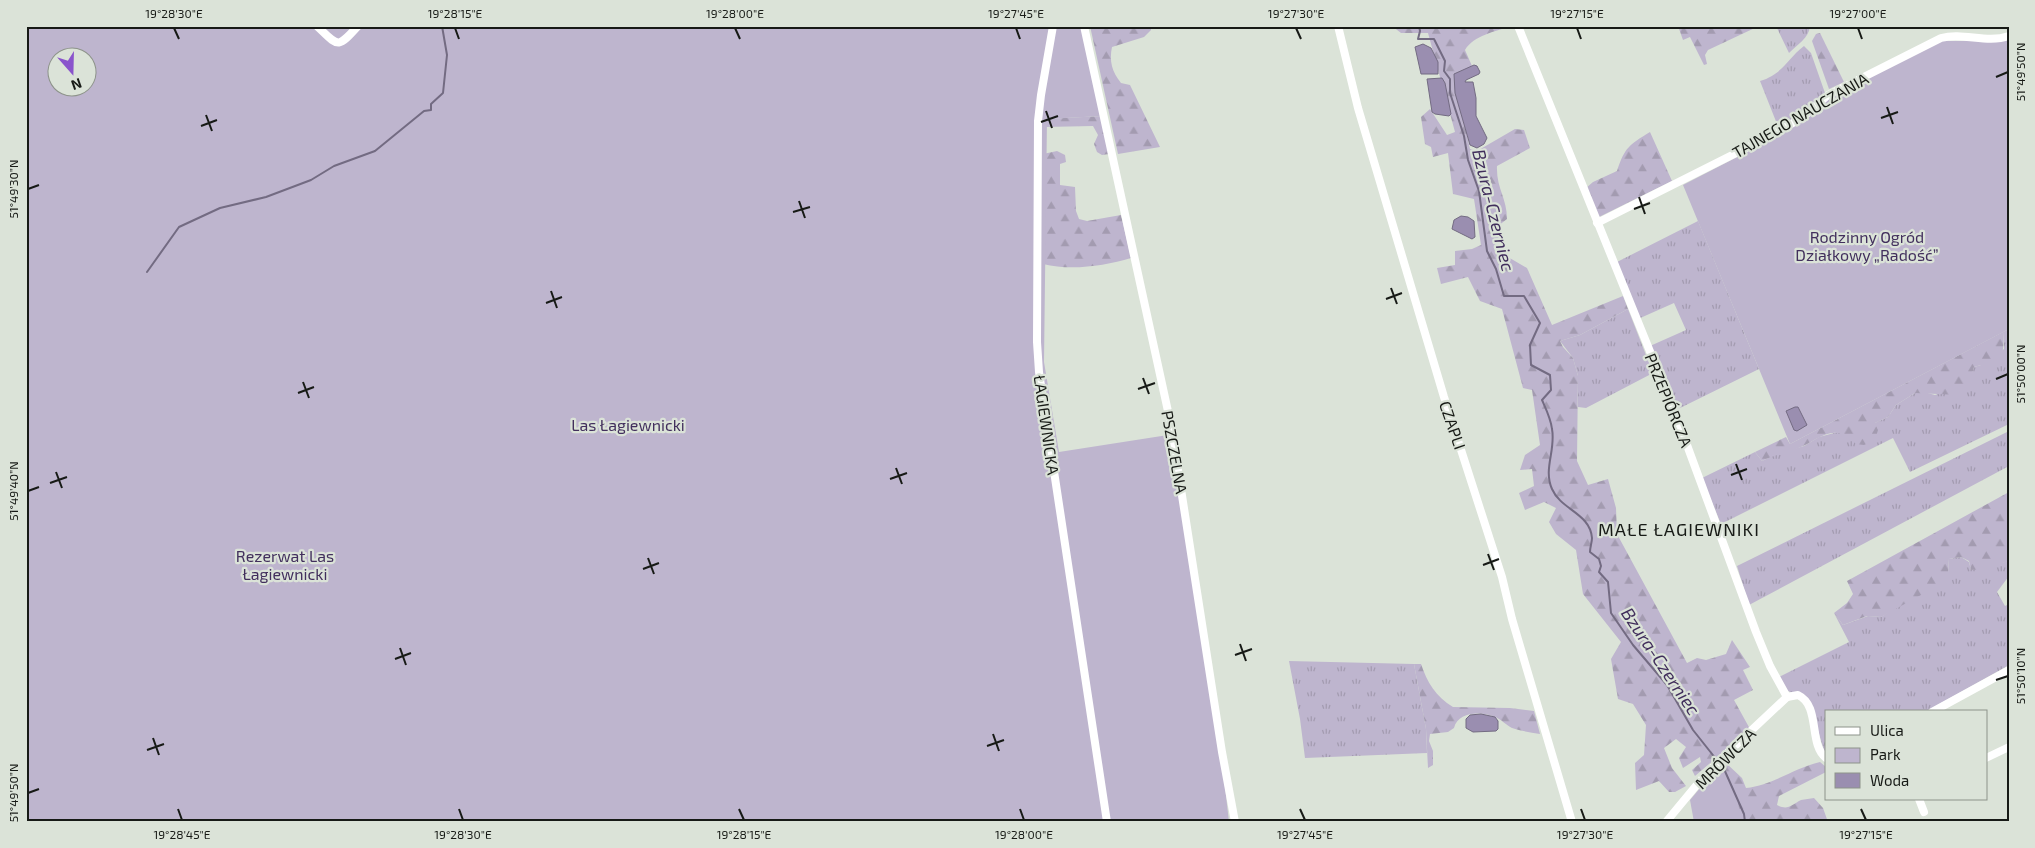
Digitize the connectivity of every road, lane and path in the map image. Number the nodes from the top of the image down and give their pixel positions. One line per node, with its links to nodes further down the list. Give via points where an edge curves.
1 (317, 26): 2 (street, via 338,44)
2 (358, 26)
3 (1053, 26): 17 (street, ŁAGIEWNICKA, via 1038,121 1038,357)
4 (1084, 26): 18 (street, PSZCZELNA, via 1171,425)
5 (1338, 26): 19 (street, CZAPLI, via 1363,125 1444,397 1502,576)
6 (1518, 26): 8 (street, PRZEPIÓRCZA)
7 (2009, 36): 8 (street, TAJNEGO NAUCZANIA, via 1941,38 1828,95 1802,117 1772,135)
8 (1597, 223): 10 (street, PRZEPIÓRCZA, via 1677,418 1756,632)
9 (2009, 670): 11 (street)
10 (1787, 697): 13 (street, via 1798,695 1805,701 1820,751); 20 (street, MRÓWCZA, via 1712,768)
11 (1936, 710)
12 (2009, 747): 14 (street)
13 (1825, 757)
14 (1988, 757)
15 (1919, 800): 16 (street)
16 (1924, 812)
17 (1107, 822)
18 (1235, 822)
19 (1572, 822)
20 (1666, 822)

